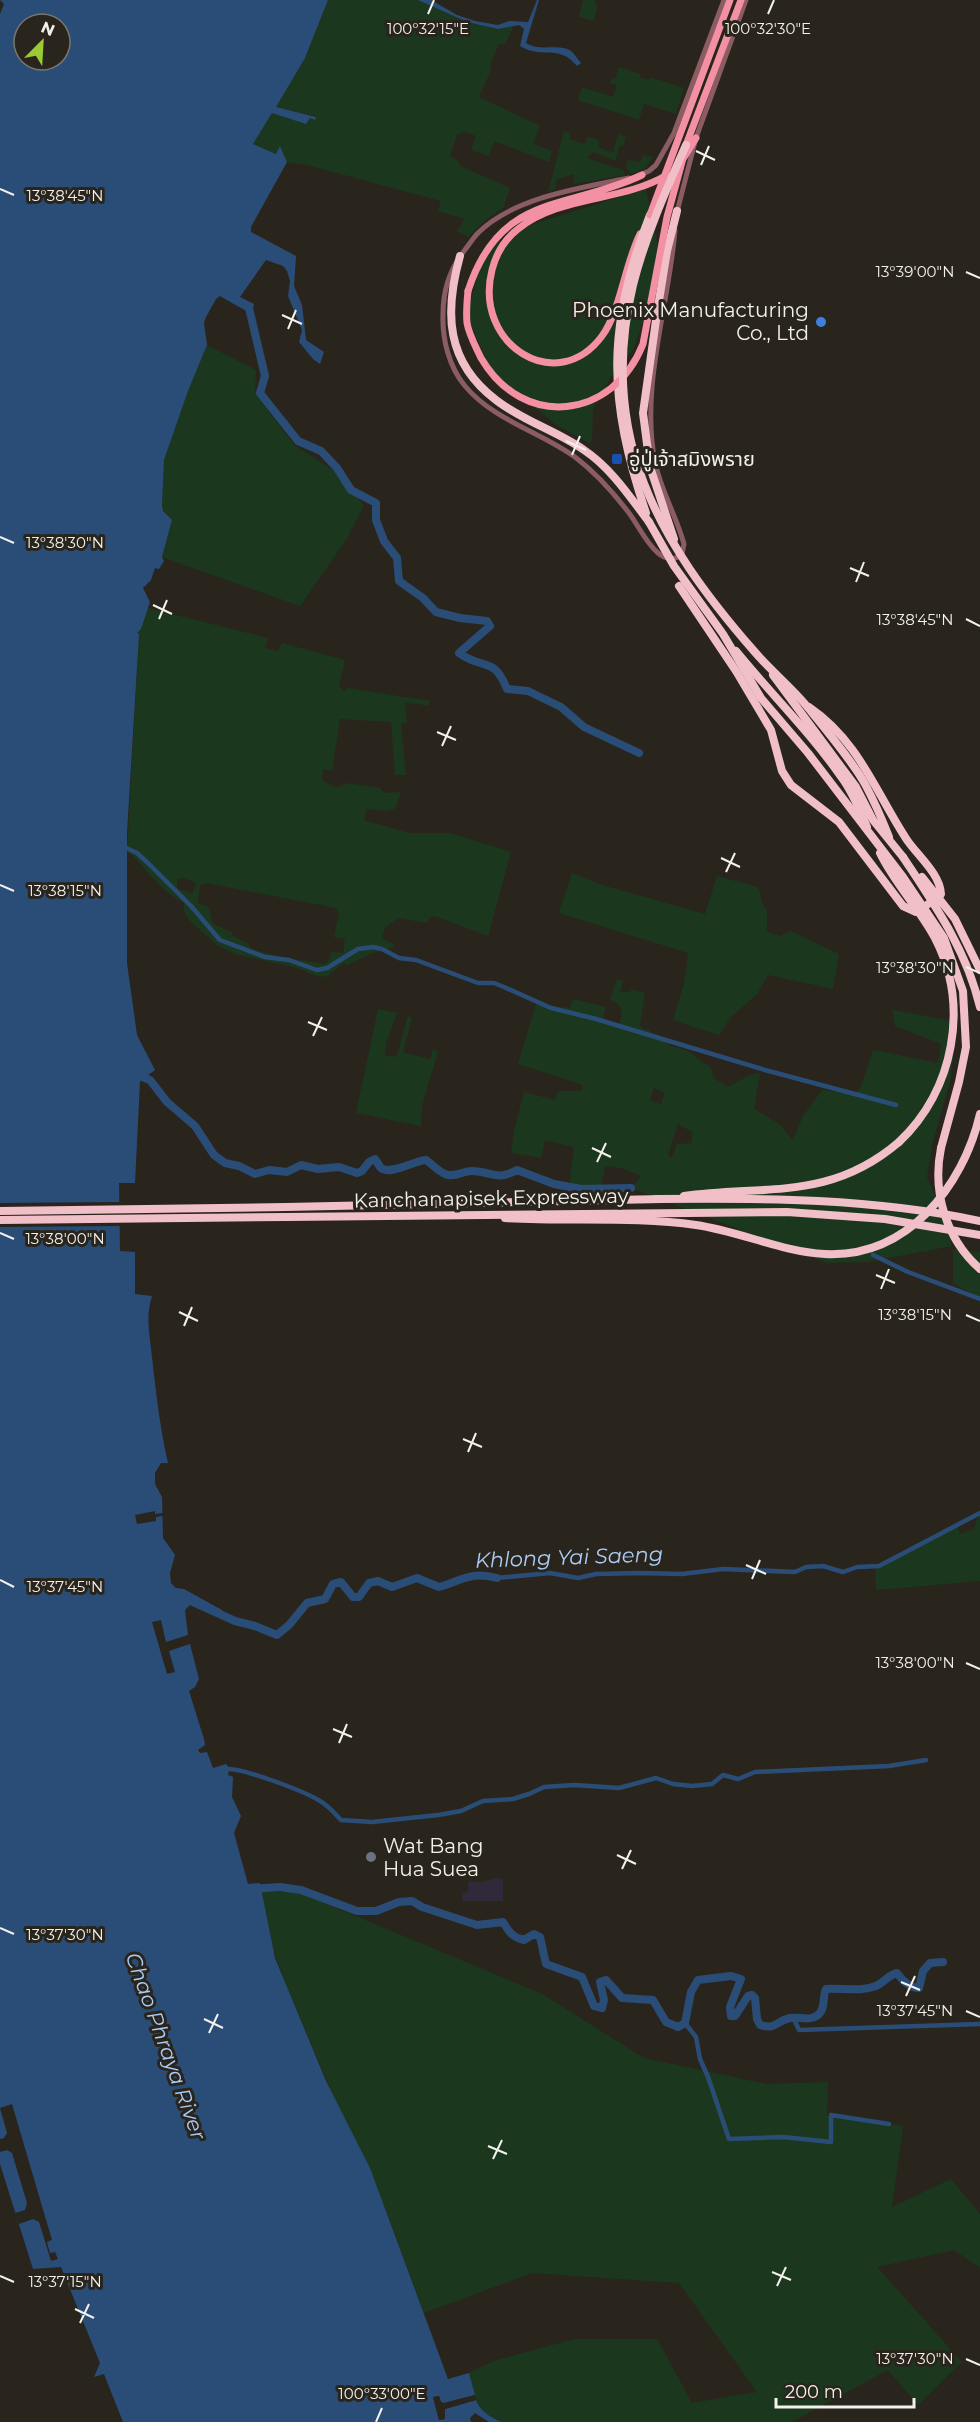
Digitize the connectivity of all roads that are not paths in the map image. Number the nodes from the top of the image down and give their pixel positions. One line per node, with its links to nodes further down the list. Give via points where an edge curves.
1 (724, 0): 7 (street, via 674,133 656,165)
2 (730, 0): 9 (main road, bridge)
3 (741, 0): 6 (main road)
4 (746, 0): 5 (street)
5 (696, 138): 8 (street); 9 (main road, via 680,164 660,180 548,212 517,229 493,264 489,281 490,313 506,341 535,359 553,362 572,360 588,350 604,334 634,246)
6 (686, 145): 7 (main road, bridge, via 667,217 644,344 637,361 617,386 576,406 547,406 517,395 500,382 474,345 468,325 468,291 474,271 490,243 516,220 537,209); 12 (highway, bridge, via 639,264 629,303 624,360 626,414 636,462 657,515)
7 (642, 175): 10 (street, via 531,202 499,217 478,233)
8 (677, 210): 10 (street, via 651,409 660,481 684,544 682,554 673,559 656,552 612,492 581,462 496,412 465,386 442,330 447,285); 12 (highway, bridge, via 667,251 643,413 658,496)
9 (651, 215): 11 (highway, bridge, via 625,292 617,360 622,434)
10 (460, 256): 11 (highway, via 450,301 452,331 459,358 472,379 497,401 586,452 625,490)
11 (649, 522): 14 (highway, bridge, via 674,566)
12 (678, 552): 15 (highway, bridge)
13 (678, 586): 16 (highway, bridge, via 771,730 785,778 839,822 903,906 916,912 939,897 941,888 837,729)
14 (723, 634): 18 (highway, bridge, via 761,698); 18 (highway, bridge, via 842,778)
15 (762, 660): 16 (highway, bridge); 17 (highway, bridge, via 856,787 873,820)
16 (805, 704): 17 (highway, bridge, via 864,782)
17 (889, 837): 19 (highway)
18 (872, 839): 23 (highway, bridge, via 935,938 951,984 951,1048 926,1111 889,1150 837,1179 789,1189); 29 (highway, bridge, via 944,938 963,991 966,1047 937,1174 940,1200 951,1231 964,1253)
19 (903, 857): 20 (highway, bridge, via 955,920); 21 (highway, bridge, via 961,950)
20 (980, 970)
21 (980, 1007)
22 (980, 1114): 25 (highway, bridge, via 967,1154 925,1216 903,1233 861,1251 806,1252 724,1230 667,1221)
23 (656, 1199): 24 (highway, Kanchanapisek Expressway); 27 (highway, Kanchanapisek Expressway, bridge, via 788,1198 886,1204)
24 (0, 1211)
25 (441, 1215): 26 (highway, Kanchanapisek Expressway, bridge); 28 (highway, Kanchanapisek Expressway, bridge, via 787,1212 885,1219)
26 (0, 1220)
27 (980, 1221)
28 (980, 1235)
29 (980, 1269)

